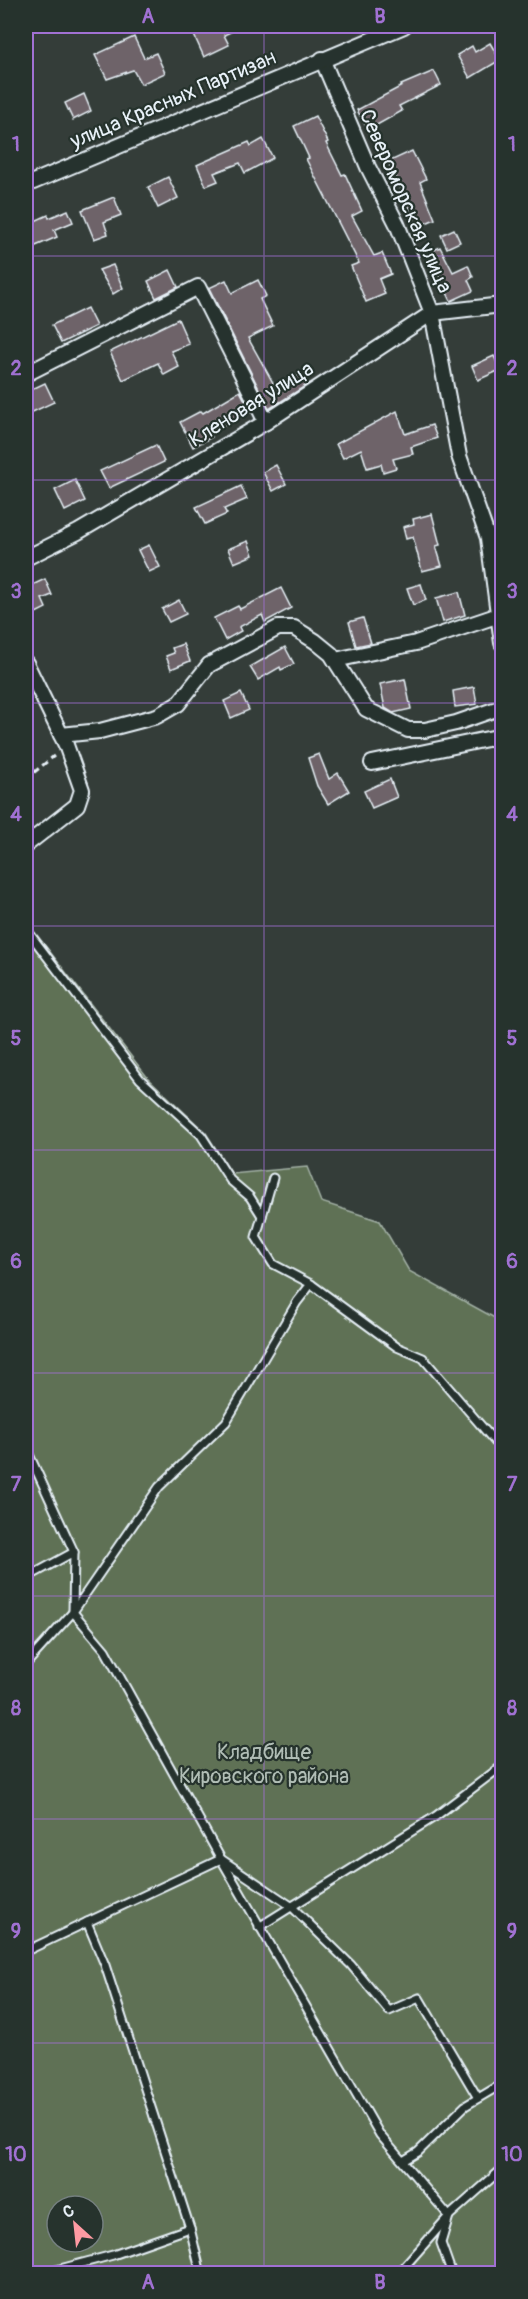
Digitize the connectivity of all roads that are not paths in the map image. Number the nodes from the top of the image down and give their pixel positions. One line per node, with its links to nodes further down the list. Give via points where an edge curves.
1 (404, 26): 2 (street, улица Красных Партизан)
2 (322, 59): 3 (street, улица Красных Партизан); 5 (street, Североморская улица, via 397,224)
3 (26, 185)
4 (502, 305): 5 (street, Кленовая улица)
5 (432, 313): 7 (street, Кленовая улица); 9 (street, Североморская улица, via 459,456)
6 (26, 374): 7 (street, via 198,287)
7 (266, 422): 10 (street, Кленовая улица, via 78,532)
8 (502, 537): 9 (street)
9 (488, 538): 11 (street, Североморская улица)
10 (26, 558)
11 (499, 615): 12 (street, Североморская улица); 13 (street, via 416,643)
12 (502, 643)
13 (335, 660): 15 (street, via 366,709 408,730 425,730); 17 (street, via 294,628 278,628 209,665 178,704 157,716)
14 (26, 663): 17 (street)
15 (502, 707)
16 (502, 736): 18 (street)
17 (64, 740): 19 (street, via 82,790 77,805)
18 (372, 763)
19 (26, 845)
20 (26, 929): 22 (lane, via 140,1078 201,1135 230,1180)
21 (273, 1178): 22 (lane)
22 (262, 1216): 23 (lane, via 256,1237 273,1264)
23 (311, 1284): 25 (lane, via 397,1347 423,1358); 28 (lane, via 226,1422 159,1487)
24 (26, 1448): 26 (lane)
25 (502, 1450)
26 (74, 1552): 27 (lane); 28 (lane)
27 (26, 1578)
28 (73, 1612): 29 (lane); 31 (lane, via 105,1650)
29 (26, 1664)
30 (502, 1766): 32 (lane, via 436,1816)
31 (221, 1859): 32 (lane); 33 (lane); 34 (lane)
32 (291, 1906): 34 (lane); 37 (lane, via 351,1965 389,2011 419,1998)
33 (87, 1922): 35 (lane); 41 (lane, via 105,1965)
34 (259, 1927): 38 (lane, via 380,2135)
35 (26, 1952)
36 (502, 2084): 37 (lane)
37 (478, 2098): 38 (lane)
38 (403, 2162): 40 (lane)
39 (502, 2169): 40 (lane)
40 (449, 2216): 44 (lane); 45 (lane, via 441,2243)
41 (190, 2228): 42 (lane, via 113,2255); 43 (lane)
42 (41, 2274)
43 (201, 2274)
44 (398, 2274)
45 (452, 2274)

